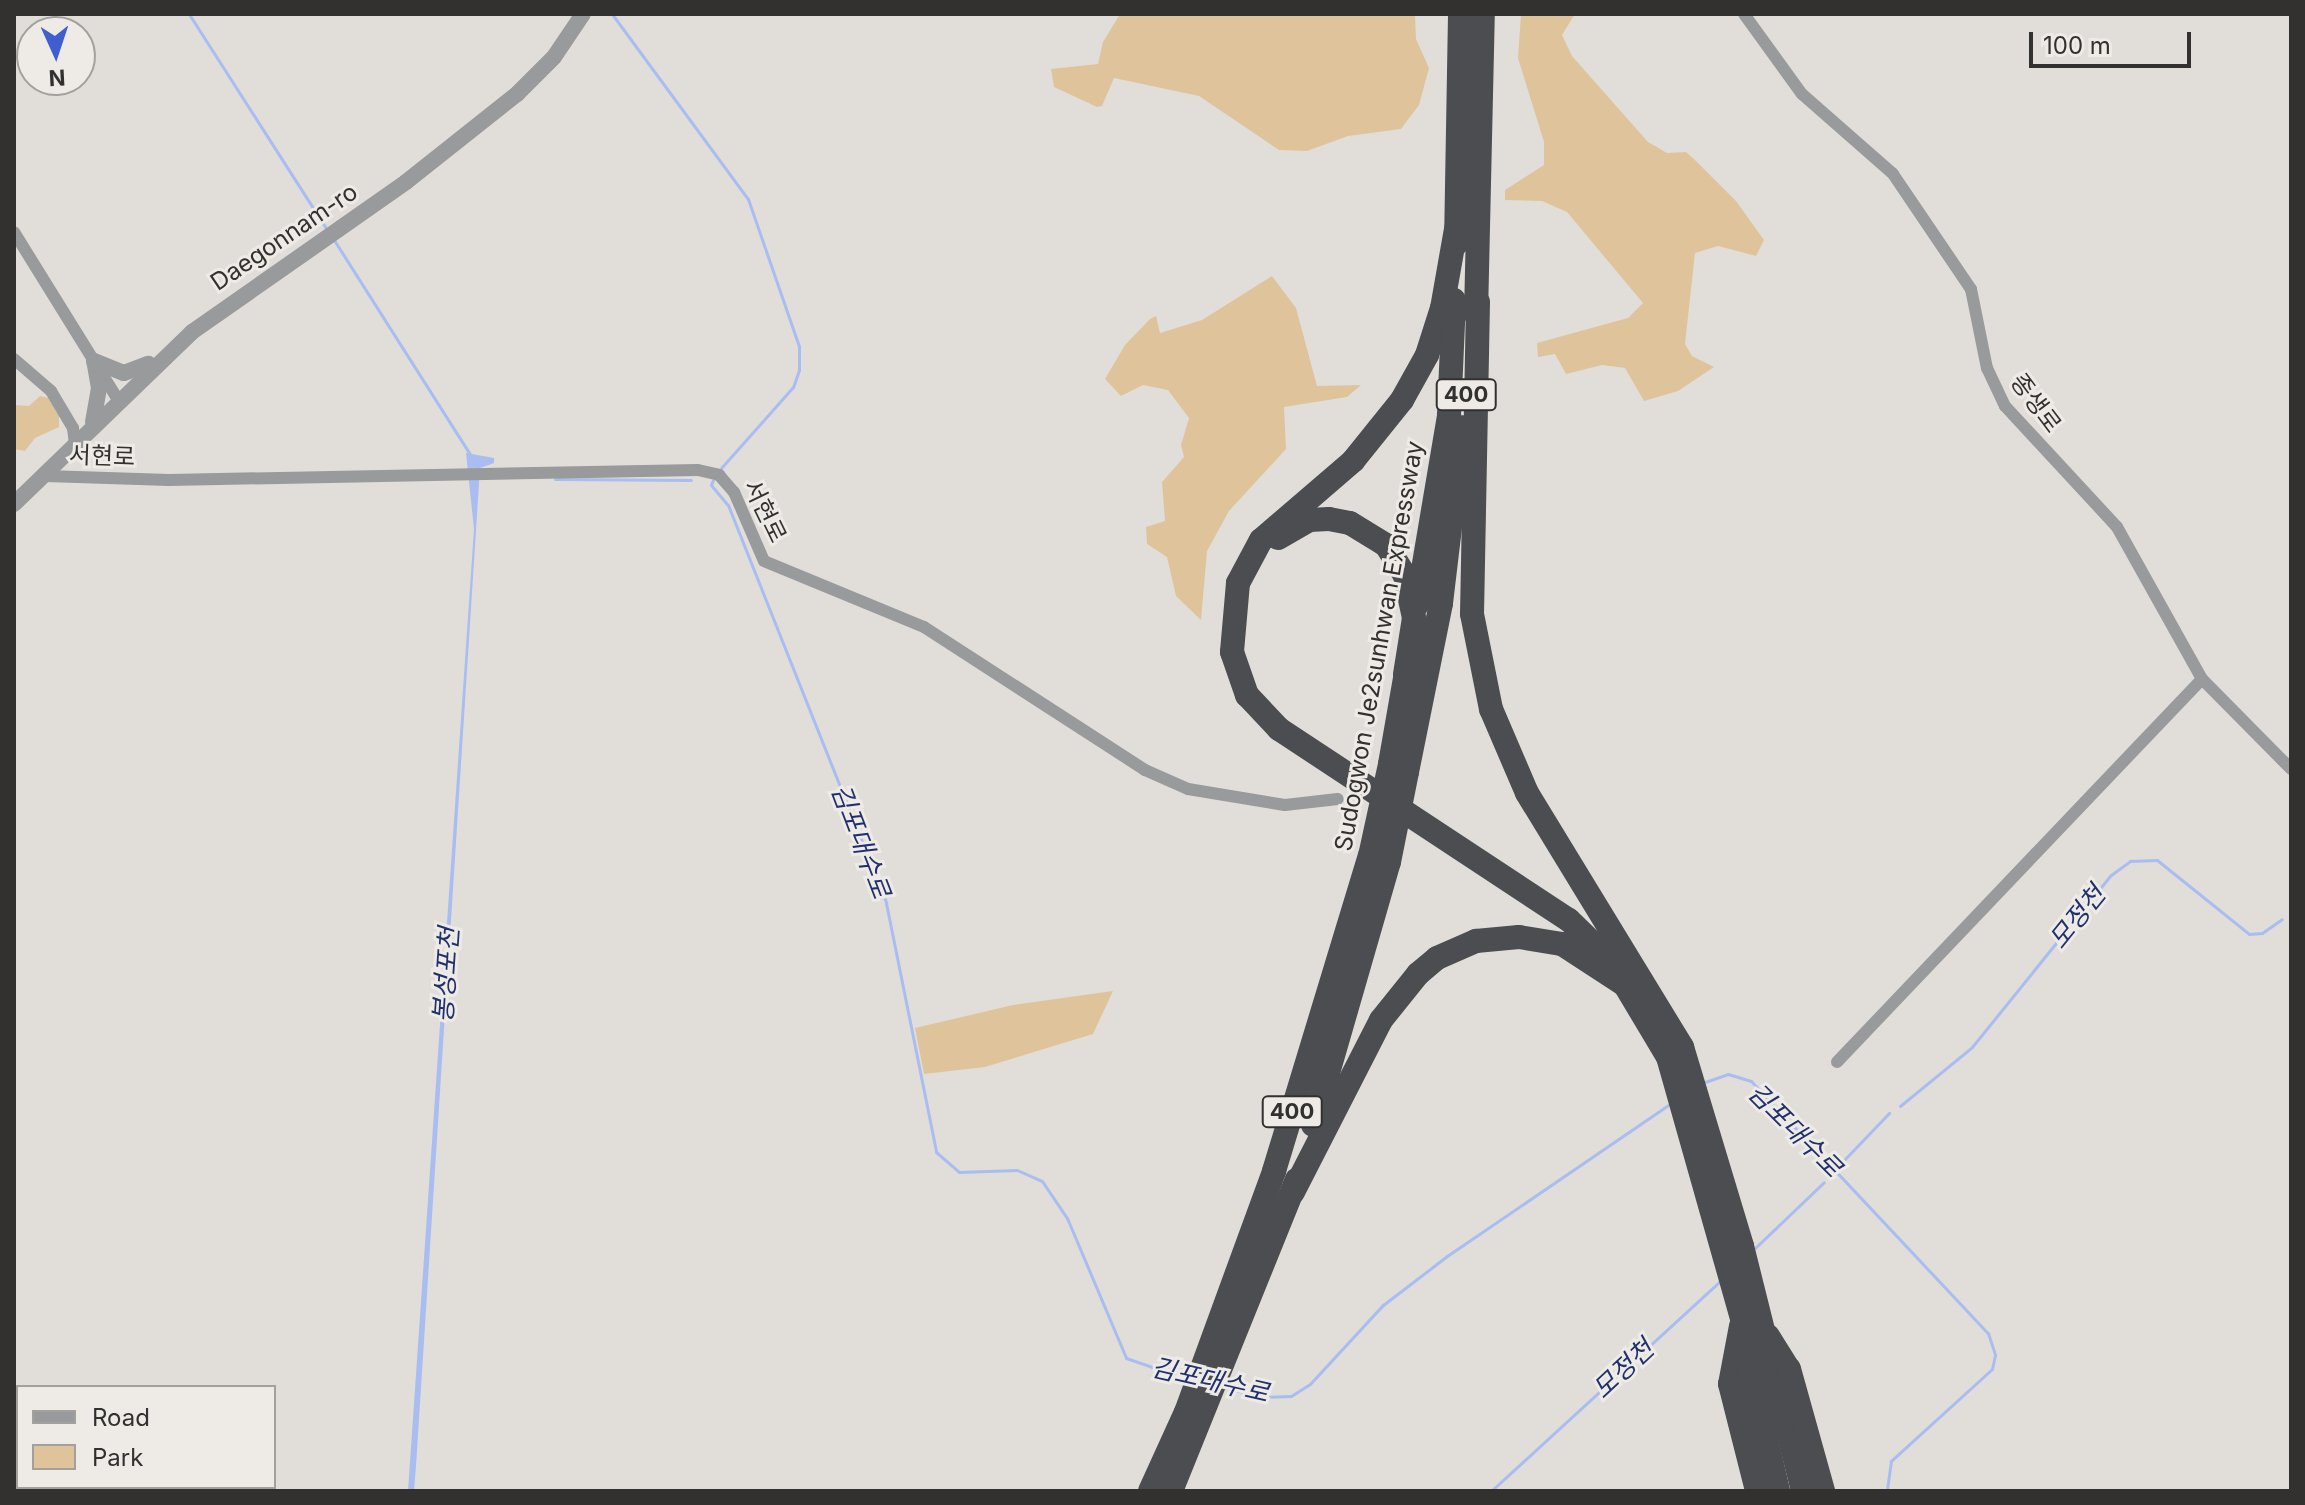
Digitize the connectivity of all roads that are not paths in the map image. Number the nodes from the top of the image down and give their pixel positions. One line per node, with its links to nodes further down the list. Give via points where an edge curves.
1 (583, 14): 8 (street, Daegonnam-ro, via 526,86)
2 (1460, 14): 5 (highway, Sudogwon Je2sunhwan Expressway / 400)
3 (1483, 14): 7 (highway, Sudogwon Je2sunhwan Expressway / 400)
4 (1744, 14): 17 (street, 종생로, via 1802,94 1893,174 1954,263 1979,314 1995,389 2117,527)
5 (1456, 229): 16 (highway, Sudogwon Je2sunhwan Expressway / 400, via 1449,415); 22 (highway, via 1442,308 1427,355 1402,400 1353,461 1261,540 1238,583 1232,652 1247,695 1279,729 1569,920)
6 (14, 232): 10 (street)
7 (1478, 302): 18 (highway, Sudogwon Je2sunhwan Expressway / 400, via 1441,603); 22 (highway, via 1471,577 1477,657 1505,750)
8 (163, 357): 10 (street, via 124,373); 11 (street, Daegonnam-ro)
9 (14, 359): 13 (street, via 51,391 73,428)
10 (94, 361): 11 (street); 12 (street, via 99,404)
11 (118, 400): 12 (street, Daegonnam-ro)
12 (91, 428): 13 (street, Daegonnam-ro)
13 (75, 445): 14 (street, Daegonnam-ro)
14 (46, 476): 15 (street, Daegonnam-ro); 20 (street, 서현로, via 169,480 698,470 719,475 734,492 764,561 924,627 1145,770 1188,789 1285,805)
15 (14, 504)
16 (1405, 674): 18 (highway, Sudogwon Je2sunhwan Expressway / 400); 22 (highway, via 1414,618 1405,576 1386,545 1350,523 1329,519 1309,520 1273,543 1248,589 1244,637 1254,679 1279,718 1298,736 1566,904)
17 (2202, 679): 19 (street, 종생로); 23 (street)
18 (1398, 768): 21 (highway, Sudogwon Je2sunhwan Expressway / 400, bridge)
19 (2291, 769)
20 (1338, 799)
21 (1380, 859): 24 (highway, Sudogwon Je2sunhwan Expressway / 400); 27 (highway, Sudogwon Je2sunhwan Expressway / 400)
22 (1636, 985): 24 (highway, via 1547,940 1492,938 1437,958 1399,993 1381,1020); 25 (highway, via 1685,1080)
23 (1837, 1062)
24 (1293, 1192): 27 (highway, Sudogwon Je2sunhwan Expressway / 400)
25 (1731, 1242): 26 (highway); 26 (highway, via 1752,1291)
26 (1747, 1319): 31 (highway, via 1730,1384); 32 (highway, via 1740,1385); 33 (highway, via 1753,1398); 34 (highway); 35 (highway); 36 (highway); 37 (highway, via 1789,1369)
27 (1213, 1368): 28 (highway, Sudogwon Je2sunhwan Expressway / 400)
28 (1195, 1415): 29 (highway, Sudogwon Je2sunhwan Expressway / 400); 30 (highway, Sudogwon Je2sunhwan Expressway / 400)
29 (1150, 1491)
30 (1171, 1491)
31 (1757, 1491)
32 (1768, 1491)
33 (1778, 1491)
34 (1789, 1491)
35 (1803, 1491)
36 (1812, 1491)
37 (1823, 1491)

